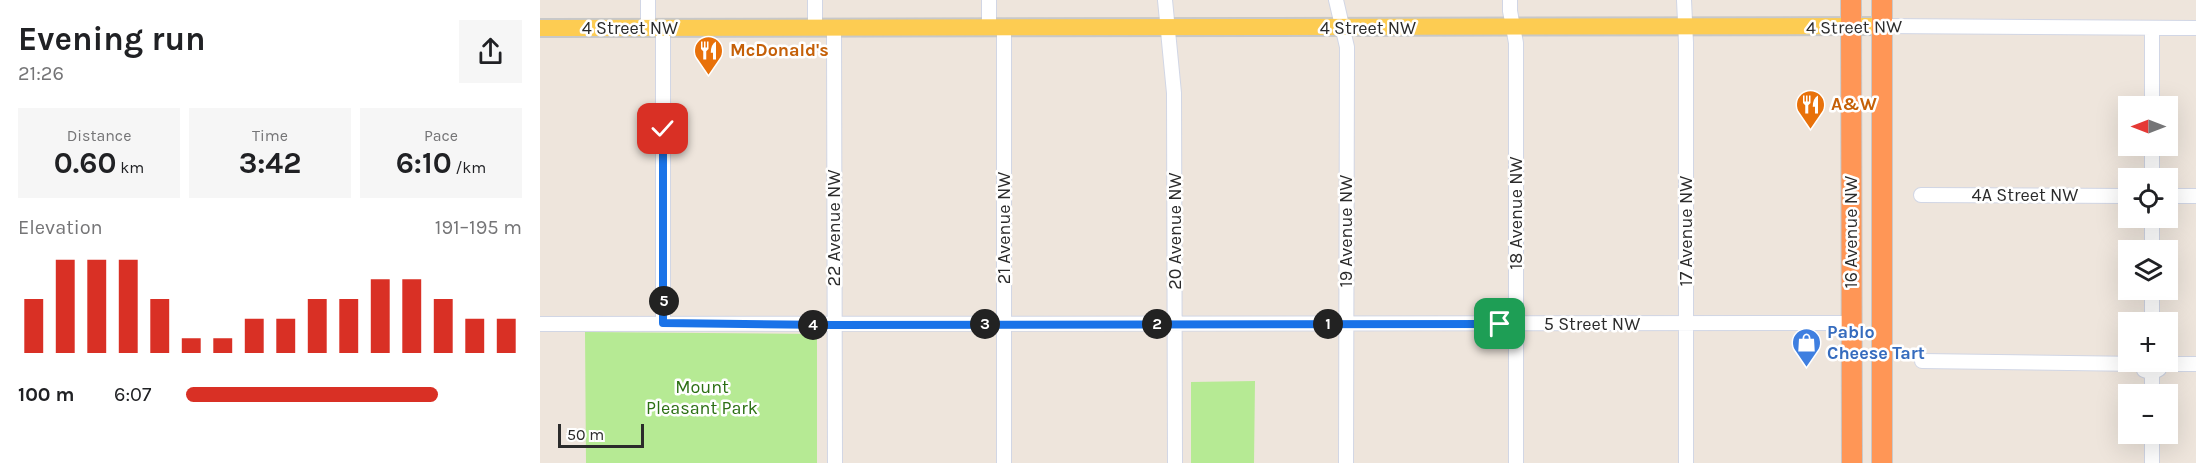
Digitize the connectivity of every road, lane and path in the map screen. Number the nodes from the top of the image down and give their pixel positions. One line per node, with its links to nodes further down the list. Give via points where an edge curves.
1 (648, 0): 16 (street)
2 (815, 0): 17 (street)
3 (989, 0): 19 (street, 21 Avenue NW)
4 (1165, 0): 11 (street, 20 Avenue NW)
5 (1336, 0): 20 (street, 19 Avenue NW)
6 (1510, 0): 12 (street, 18 Avenue NW)
7 (1684, 0): 13 (street, 17 Avenue NW)
8 (1851, 0): 14 (highway, 16 Avenue NW)
9 (1882, 0): 10 (highway, 16 Avenue NW)
10 (1882, 26): 14 (main road, 4 Street NW); 21 (street, 4 Street NW); 49 (highway, 16 Avenue NW)
11 (1168, 27): 19 (main road, 4 Street NW); 20 (main road, 4 Street NW); 32 (street, 20 Avenue NW, via 1174,93)
12 (1513, 27): 13 (main road, 4 Street NW); 20 (main road, 4 Street NW); 34 (street, 18 Avenue NW)
13 (1685, 27): 14 (main road, 4 Street NW); 35 (street, 17 Avenue NW)
14 (1851, 27): 29 (highway, 16 Avenue NW)
15 (540, 28): 16 (main road, 4 Street NW)
16 (655, 28): 17 (main road, 4 Street NW); 28 (street)
17 (815, 28): 18 (main road, 4 Street NW)
18 (834, 28): 19 (main road, 4 Street NW); 36 (street, 22 Avenue NW)
19 (997, 28): 31 (street, 21 Avenue NW)
20 (1342, 28): 33 (street, 19 Avenue NW, via 1347,47)
21 (2152, 28): 22 (street, 4 Street NW); 23 (street)
22 (2196, 28)
23 (2152, 96)
24 (1921, 195): 25 (street, 4A Street NW)
25 (2118, 196)
26 (2178, 196): 27 (street)
27 (2196, 196)
28 (663, 323): 30 (street, 5 Street NW); 36 (street, 5 Street NW)
29 (1851, 323): 35 (street, 5 Street NW); 48 (highway, 16 Avenue NW)
30 (540, 324)
31 (1004, 324): 32 (street, 5 Street NW); 36 (street, 5 Street NW); 43 (street, 21 Avenue NW)
32 (1175, 324): 33 (street, 5 Street NW); 44 (street, 20 Avenue NW)
33 (1346, 324): 34 (street, 5 Street NW); 45 (street, 19 Avenue NW)
34 (1515, 324): 35 (street, 5 Street NW); 46 (street, 18 Avenue NW)
35 (1686, 324): 47 (street, 17 Avenue NW)
36 (833, 325): 42 (street, 22 Avenue NW)
37 (1922, 361): 38 (street)
38 (2118, 364)
39 (2178, 364): 40 (street)
40 (2196, 364)
41 (2152, 444): 50 (street)
42 (835, 463)
43 (1004, 463)
44 (1175, 463)
45 (1346, 463)
46 (1516, 463)
47 (1686, 463)
48 (1852, 463)
49 (1882, 463)
50 (2152, 463)

